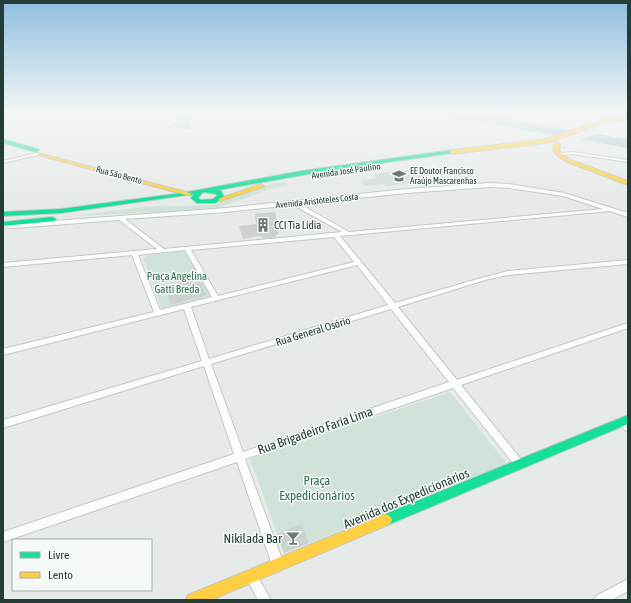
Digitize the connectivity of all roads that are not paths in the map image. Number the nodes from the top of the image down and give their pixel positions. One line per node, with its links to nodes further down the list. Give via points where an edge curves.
1 (3, 141): 4 (main road, Rua São Bento)
2 (556, 141): 9 (main road, Avenida José Paulino, via 383,160 280,175)
3 (558, 141): 5 (main road, via 556,150); 11 (main road, Avenida José Paulino, via 538,148 375,166 284,180)
4 (37, 153): 7 (street); 10 (main road, Rua São Bento)
5 (560, 154): 6 (street, via 573,152); 8 (main road, via 569,161)
6 (628, 161)
7 (3, 162)
8 (628, 183)
9 (212, 189): 10 (main road, Avenida José Paulino); 11 (main road, via 219,192)
10 (195, 196): 11 (main road, Avenida José Paulino); 14 (main road, via 60,211); 17 (main road, via 155,206)
11 (221, 199)
12 (294, 203): 13 (street, Avenida Aristóteles Costa, via 490,185 548,192); 16 (street, Avenida Aristóteles Costa); 18 (street)
13 (612, 210): 15 (street, Avenida Aristóteles Costa); 18 (street)
14 (3, 214)
15 (628, 215)
16 (121, 219): 17 (street, Avenida Aristóteles Costa); 21 (street)
17 (3, 225)
18 (350, 234): 19 (street)
19 (336, 235): 20 (street); 24 (street)
20 (187, 249): 21 (street); 26 (street)
21 (163, 251): 22 (street)
22 (134, 253): 25 (street); 29 (street)
23 (628, 262): 28 (street, Rua General Osório, via 508,273)
24 (358, 264): 26 (street); 28 (street)
25 (3, 265)
26 (216, 299): 27 (street)
27 (187, 306): 29 (street); 32 (street)
28 (393, 307): 32 (street, Rua General Osório); 33 (street)
29 (158, 314): 31 (street)
30 (628, 325): 33 (street, Rua Brigadeiro Faria Lima)
31 (3, 352)
32 (207, 363): 35 (street, Rua General Osório); 36 (street)
33 (454, 383): 36 (street, Rua Brigadeiro Faria Lima); 37 (street)
34 (625, 423): 37 (main road, Avenida dos Expedicionários)
35 (3, 424)
36 (240, 456): 38 (street, Rua Brigadeiro Faria Lima); 39 (street)
37 (520, 465): 39 (main road, Avenida dos Expedicionários)
38 (3, 537)
39 (278, 565): 40 (main road, Avenida dos Expedicionários)
40 (251, 576): 42 (main road, Avenida dos Expedicionários); 43 (street)
41 (628, 585): 44 (street)
42 (193, 600)
43 (265, 600)
44 (600, 600)

